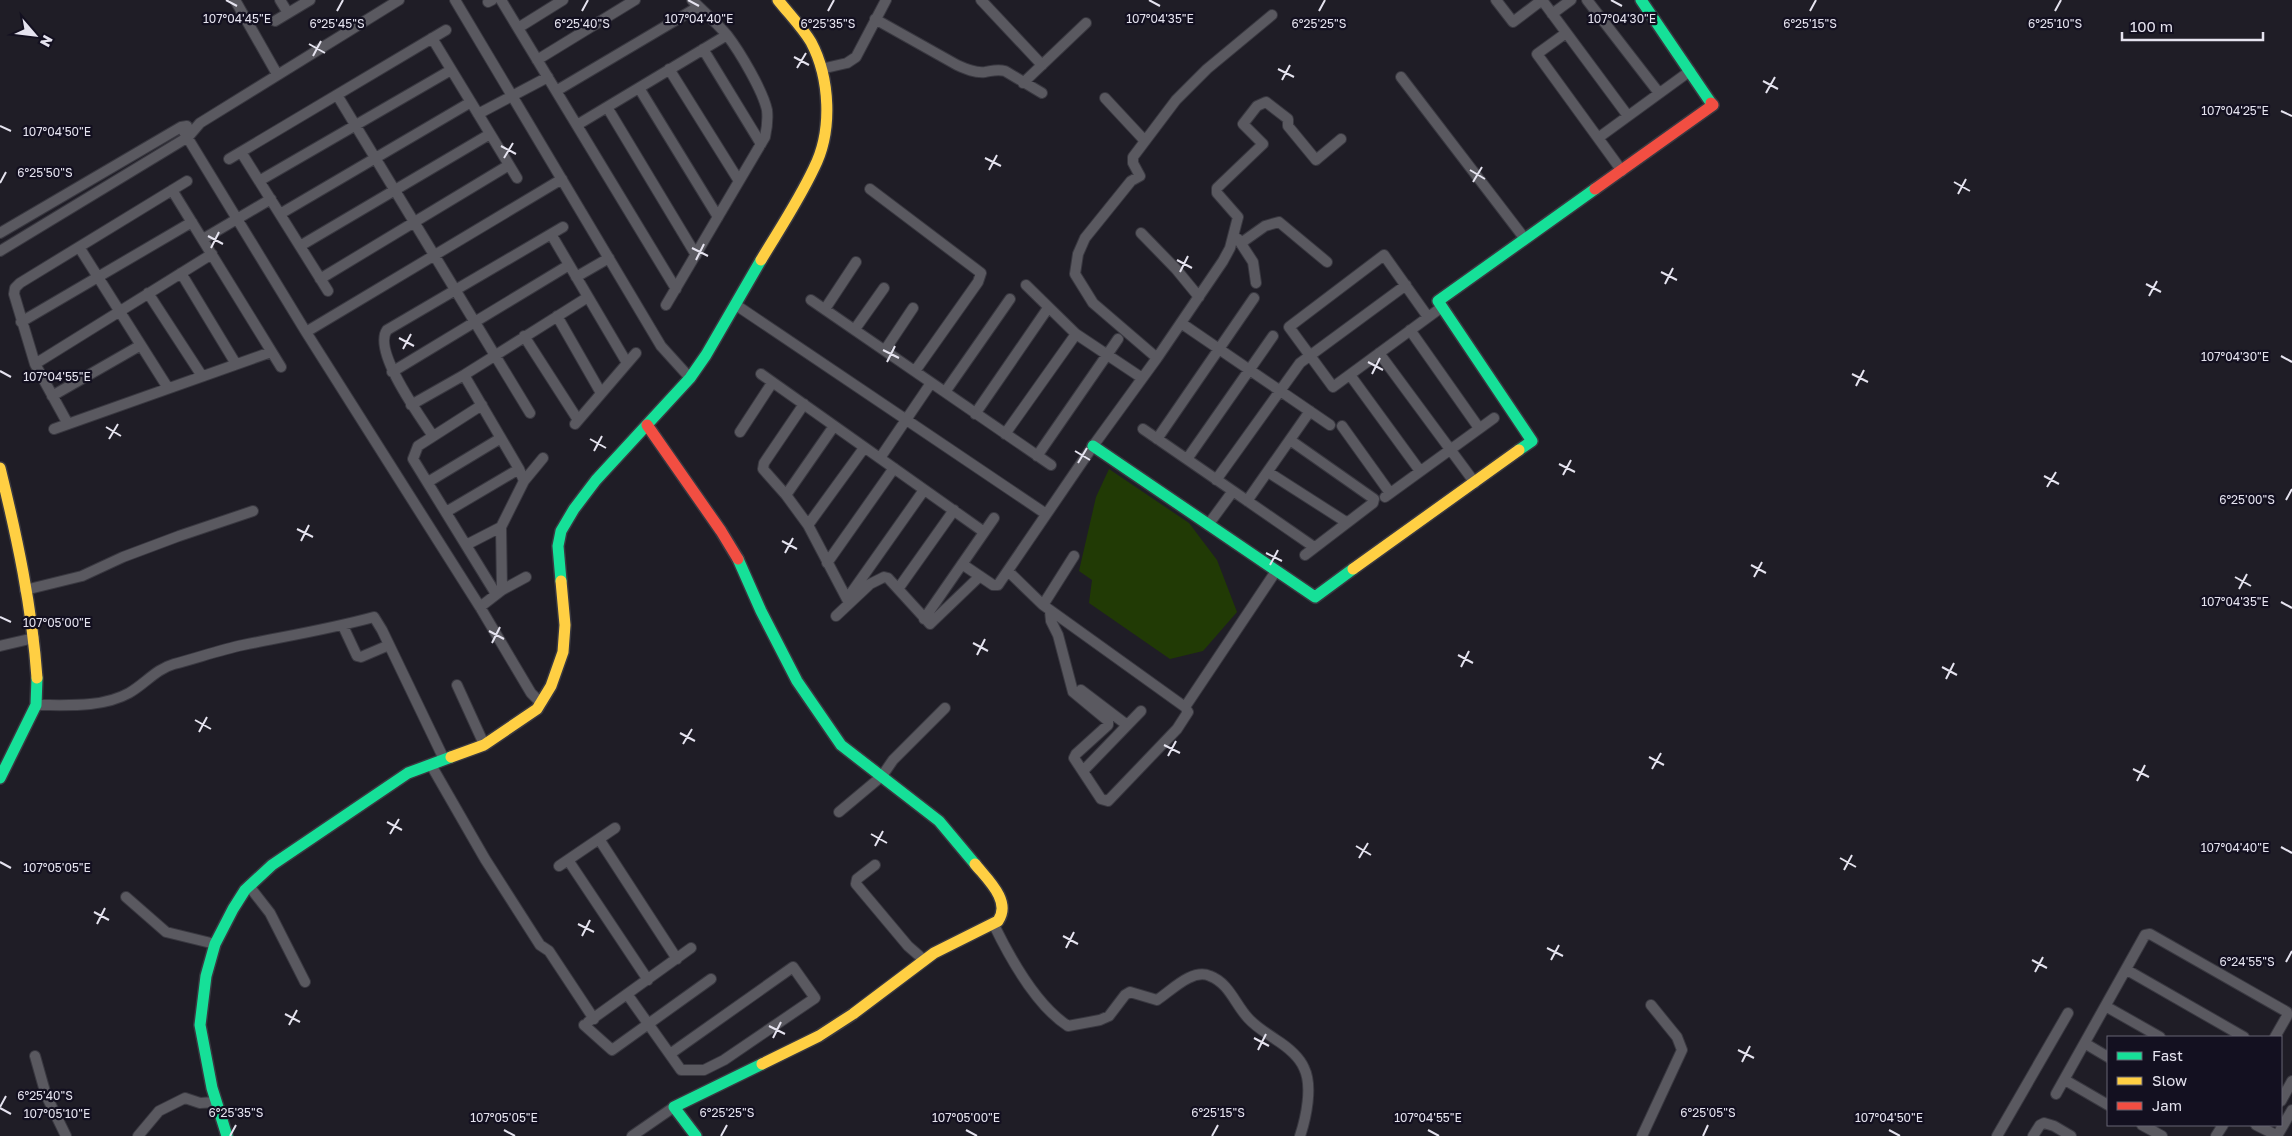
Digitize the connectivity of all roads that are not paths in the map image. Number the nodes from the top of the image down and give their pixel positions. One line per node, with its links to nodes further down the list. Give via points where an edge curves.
1 (235, 0): 36 (street)
2 (280, 0): 18 (street)
3 (310, 0): 18 (street)
4 (455, 0): 45 (street)
5 (501, 0): 24 (street)
6 (563, 0): 24 (street)
7 (634, 0): 30 (street)
8 (778, 0): 33 (street, via 808,40)
9 (886, 0): 21 (street)
10 (981, 0): 31 (street)
11 (1496, 0): 12 (street, via 1513,22)
12 (1542, 0): 19 (street)
13 (1571, 0): 19 (street)
14 (1587, 0): 43 (street)
15 (1641, 0): 35 (street)
16 (393, 1): 36 (street)
17 (695, 3): 27 (street); 41 (street)
18 (288, 13): 22 (street)
19 (1552, 14): 26 (street)
20 (1272, 15): 59 (street, via 1207,69 1176,100)
21 (874, 19): 33 (street, via 856,57 847,63); 39 (street, via 957,65 971,71 998,69)
22 (275, 21)
23 (1086, 23): 31 (street)
24 (518, 28): 30 (street)
25 (446, 30): 28 (street)
26 (1566, 33): 50 (street); 57 (street, via 1537,54)
27 (727, 35): 29 (street); 60 (street, via 764,99 767,127)
28 (432, 38): 34 (street); 44 (street)
29 (703, 49): 32 (street); 60 (street)
30 (537, 60): 37 (street)
31 (1042, 65): 39 (street)
32 (670, 69): 40 (street); 70 (street)
33 (821, 69): 114 (street, via 826,120 820,152 806,184)
34 (452, 70): 47 (street); 52 (street)
35 (1690, 71): 43 (street); 65 (street, via 1713,106)
36 (277, 74): 51 (street)
37 (548, 77): 41 (street); 45 (street)
38 (1401, 77): 86 (street)
39 (1023, 83): 42 (street)
40 (639, 88): 48 (street); 76 (street)
41 (556, 91): 53 (street)
42 (1042, 93)
43 (1660, 93): 50 (street)
44 (337, 94): 52 (street); 61 (street)
45 (513, 97): 49 (street); 67 (street)
46 (1105, 98): 59 (street)
47 (471, 102): 49 (street); 62 (street)
48 (607, 107): 53 (street); 91 (street)
49 (478, 114): 55 (street)
50 (1628, 116): 57 (street)
51 (200, 123): 54 (street); 56 (street)
52 (356, 125): 62 (street); 69 (street)
53 (577, 125): 105 (street)
54 (181, 127): 56 (street); 81 (street)
55 (490, 134): 64 (street); 73 (street)
56 (188, 138): 77 (street); 89 (street)
57 (1598, 138): 65 (street)
58 (1342, 140): 85 (street, via 1316,160 1288,126 1288,119 1266,102 1257,106 1243,124 1262,144 1217,188 1217,193 1238,217)
59 (1146, 141): 142 (street, via 1133,160 1140,176 1131,181 1085,238 1075,274 1093,303)
60 (761, 144): 70 (street)
61 (241, 152): 63 (street); 69 (street)
62 (376, 158): 73 (street); 75 (street)
63 (229, 159)
64 (510, 165): 66 (street); 79 (street)
65 (1622, 170): 86 (street)
66 (517, 178)
67 (562, 179): 92 (street); 93 (street)
68 (187, 181): 72 (street)
69 (260, 181): 74 (street)
70 (739, 182): 76 (street)
71 (870, 189): 148 (street, via 981,273 978,282)
72 (172, 190): 78 (street); 88 (street)
73 (395, 190): 79 (street); 87 (street)
74 (270, 198): 75 (street); 77 (street)
75 (280, 214): 87 (street)
76 (718, 217): 91 (street)
77 (236, 218): 84 (street); 128 (street)
78 (192, 222): 84 (street); 99 (street)
79 (414, 222): 92 (street); 100 (street)
80 (563, 227): 83 (street)
81 (0, 233)
82 (1141, 233): 110 (street)
83 (551, 234): 96 (street); 107 (street)
84 (203, 239): 90 (street)
85 (1237, 239): 95 (street, via 1279,222); 101 (street, via 1253,262); 110 (street)
86 (1526, 239): 116 (street, via 1438,301)
87 (300, 246): 100 (street)
88 (79, 247): 99 (street); 123 (street, via 17,286 14,294)
89 (0, 251)
90 (212, 254): 97 (street); 136 (street)
91 (696, 254): 105 (street)
92 (434, 255): 107 (street); 128 (street)
93 (609, 258): 98 (street); 152 (street, via 661,346)
94 (856, 262): 119 (street)
95 (1327, 262)
96 (569, 265): 98 (street); 124 (street)
97 (181, 273): 108 (street); 145 (street)
98 (576, 276): 109 (street)
99 (97, 277): 120 (street); 123 (street)
100 (320, 279): 106 (street)
101 (1256, 284)
102 (1026, 285): 118 (street)
103 (1406, 285): 122 (street); 141 (street); 141 (street, via 1384,255 1289,327)
104 (884, 288): 126 (street)
105 (676, 289): 115 (street)
106 (328, 291)
107 (456, 291): 124 (street); 149 (street, via 387,330 384,341)
108 (148, 293): 120 (street); 154 (street)
109 (588, 297): 121 (street); 143 (street)
110 (1199, 297): 125 (street)
111 (1254, 298): 134 (street)
112 (1010, 299): 160 (street)
113 (811, 300): 119 (street)
114 (736, 305): 152 (street, via 706,356); 170 (street)
115 (666, 306)
116 (1442, 306): 122 (street); 201 (street, via 1532,442)
117 (913, 308): 135 (street)
118 (1048, 308): 129 (street); 168 (street)
119 (825, 309): 126 (street)
120 (119, 311): 133 (street); 144 (street)
121 (557, 316): 130 (street); 161 (street)
122 (1428, 316): 127 (street)
123 (22, 322): 144 (street)
124 (475, 322): 139 (street); 149 (street)
125 (1181, 323): 134 (street); 142 (street)
126 (855, 329): 135 (street)
127 (1410, 330): 138 (street); 176 (street)
128 (306, 332): 230 (street)
129 (1076, 334): 140 (street); 180 (street)
130 (524, 336): 139 (street); 161 (street, via 575,423)
131 (1273, 336): 147 (street)
132 (1118, 339): 140 (street)
133 (141, 345): 158 (street); 162 (street)
134 (1219, 349): 147 (street); 183 (street)
135 (885, 350): 148 (street)
136 (272, 352): 145 (street); 146 (street)
137 (636, 352): 143 (street)
138 (1379, 353): 153 (street); 187 (street)
139 (494, 354): 151 (street); 167 (street)
140 (1106, 354): 155 (street); 188 (street)
141 (1311, 357): 153 (street, via 1333,387); 159 (street, via 1300,364)
142 (1157, 358): 155 (street)
143 (627, 363): 161 (street)
144 (35, 364): 162 (street)
145 (236, 364): 154 (street)
146 (280, 366)
147 (1250, 370): 159 (street); 191 (street)
148 (915, 371): 157 (street)
149 (392, 372): 164 (street)
150 (761, 374): 156 (street)
151 (464, 375): 164 (street); 165 (street)
152 (686, 375): 172 (street)
153 (1350, 375): 196 (street)
154 (202, 376): 158 (street)
155 (1142, 378): 185 (street)
156 (772, 383): 163 (street); 179 (street)
157 (931, 383): 160 (street); 170 (street)
158 (168, 388): 171 (street)
159 (1280, 390): 166 (street); 198 (street)
160 (946, 392): 168 (street)
161 (601, 393)
162 (52, 396): 171 (street)
163 (804, 404): 174 (street); 204 (street, via 763,464 764,470)
164 (411, 405): 181 (street)
165 (482, 405): 181 (street); 182 (street)
166 (1310, 411): 173 (street); 184 (street)
167 (530, 413)
168 (975, 414): 180 (street)
169 (1494, 418): 176 (street)
170 (906, 420): 190 (street); 209 (street)
171 (68, 424): 177 (street)
172 (647, 425): 240 (street, via 583,497 561,531 558,546 564,645 557,673); 250 (street, via 739,561 761,611 811,703 842,745)
173 (1330, 425)
174 (834, 426): 186 (street); 204 (street)
175 (1342, 426): 196 (street, via 1387,495)
176 (1479, 428): 187 (street)
177 (54, 429)
178 (1143, 429): 183 (street)
179 (740, 432)
180 (1005, 434): 188 (street)
181 (433, 436): 200 (street, via 418,446 413,459)
182 (501, 438): 195 (street); 200 (street)
183 (1157, 439): 191 (street)
184 (1290, 440): 197 (street); 211 (street, via 1374,497 1374,503)
185 (1093, 446): 209 (street); 213 (street)
186 (864, 448): 190 (street); 212 (street)
187 (1450, 449): 196 (street); 201 (street)
188 (1037, 456): 192 (street)
189 (543, 458): 199 (street)
190 (880, 458): 194 (street)
191 (1187, 459): 198 (street)
192 (1051, 465)
193 (0, 468): 226 (street)
194 (894, 468): 202 (street); 220 (street)
195 (519, 469): 199 (street); 208 (street)
196 (1420, 471)
197 (1268, 472): 205 (street); 211 (street)
198 (1216, 480): 203 (street)
199 (524, 481): 214 (street)
200 (428, 482): 208 (street)
201 (1476, 483): 223 (street, via 1318,596 1311,596)
202 (924, 490): 206 (street); 229 (street)
203 (1233, 491): 205 (street); 213 (street)
204 (786, 495): 212 (street)
205 (1247, 501): 217 (street)
206 (954, 510): 215 (street); 227 (street)
207 (253, 511): 226 (street, via 142,550 82,576)
208 (446, 512): 216 (street)
209 (1046, 514): 222 (street)
210 (994, 518): 215 (street)
211 (1346, 522): 217 (street)
212 (808, 525): 220 (street)
213 (1208, 525): 223 (street)
214 (501, 527): 216 (street); 228 (street)
215 (984, 532): 221 (street)
216 (466, 545): 228 (street)
217 (1314, 547): 218 (street)
218 (1305, 555)
219 (1074, 556): 231 (street)
220 (827, 562): 229 (street)
221 (962, 564): 224 (street); 233 (street)
222 (1009, 572): 224 (street, via 997,586); 231 (street)
223 (1276, 572): 242 (street)
224 (980, 576): 233 (street, via 931,624)
225 (526, 577): 228 (street)
226 (25, 590): 235 (street)
227 (898, 590): 229 (street, via 888,578 881,577); 233 (street)
228 (499, 592): 230 (street)
229 (848, 602): 232 (street)
230 (480, 607): 240 (street, via 531,693)
231 (1047, 608): 238 (street); 242 (street)
232 (836, 616)
233 (924, 619)
234 (343, 626): 236 (street, via 374,617); 236 (street, via 357,656); 241 (street, via 243,645 172,664 128,694 112,699 78,706)
235 (34, 638): 237 (street); 241 (street)
236 (389, 645): 247 (street)
237 (0, 646)
238 (1070, 682): 245 (street); 249 (street, via 1073,692 1108,723 1075,755)
239 (457, 685): 246 (street)
240 (541, 703): 246 (street, via 530,715)
241 (36, 705): 251 (street)
242 (1185, 707): 249 (street, via 1187,715 1177,729 1108,801 1101,799)
243 (945, 708): 250 (street, via 893,760)
244 (1141, 711): 245 (street)
245 (1127, 725): 249 (street)
246 (481, 740): 247 (street)
247 (443, 755): 248 (street)
248 (431, 765): 258 (street, via 408,773 372,796 272,865); 273 (street, via 540,945 549,951)
249 (1083, 771)
250 (882, 776): 252 (street); 260 (street, via 939,821 996,890 1004,910 1000,921)
251 (0, 778)
252 (839, 812)
253 (615, 828): 254 (street)
254 (599, 839): 255 (street); 263 (street)
255 (568, 860): 257 (street); 267 (street)
256 (875, 865): 264 (street, via 857,879 856,884 908,946)
257 (559, 866)
258 (249, 886): 261 (street); 268 (street, via 270,913)
259 (126, 897): 261 (street, via 166,932)
260 (994, 925): 264 (street, via 946,946); 297 (street, via 1022,975 1041,1000 1068,1026 1109,1016 1130,992 1157,1000 1190,978 1200,974 1211,976 1229,990 1250,1021 1294,1054 1305,1069 1308,1088)
261 (213, 944): 286 (street, via 200,1025)
262 (691, 948): 263 (street)
263 (677, 959): 267 (street)
264 (924, 960): 288 (street, via 828,1030)
265 (2127, 970): 271 (street); 276 (street); 277 (street, via 2145,935 2153,935 2287,1012)
266 (711, 979): 274 (street)
267 (648, 980): 269 (street)
268 (305, 982)
269 (627, 994): 273 (street); 274 (street)
270 (1651, 1005): 298 (street, via 1677,1037 1682,1050)
271 (2107, 1006): 275 (street); 278 (street)
272 (2068, 1013): 299 (street)
273 (594, 1019): 274 (street, via 582,1027 612,1050)
274 (648, 1024): 279 (street)
275 (2158, 1036)
276 (2242, 1036)
277 (2276, 1036)
278 (2086, 1044): 281 (street); 282 (street)
279 (670, 1054): 279 (street, via 681,1070 704,1070 815,998 793,968)
280 (35, 1056): 292 (street, via 46,1095)
281 (2107, 1056)
282 (2065, 1080): 284 (street); 287 (street)
283 (2292, 1081): 285 (street)
284 (2056, 1094)
285 (2282, 1099)
286 (216, 1101): 293 (street, via 200,1103 185,1098 159,1111); 294 (street)
287 (2107, 1104)
288 (674, 1107): 295 (street); 296 (street)
289 (2292, 1110): 303 (street)
290 (2144, 1126): 302 (street)
291 (2262, 1128): 303 (street)
292 (66, 1136)
293 (138, 1136)
294 (228, 1136)
295 (632, 1136)
296 (696, 1136)
297 (1300, 1136)
298 (1642, 1136)
299 (1996, 1136)
300 (2033, 1136): 301 (street, via 2044,1123)
301 (2071, 1136)
302 (2162, 1136)
303 (2277, 1136)

